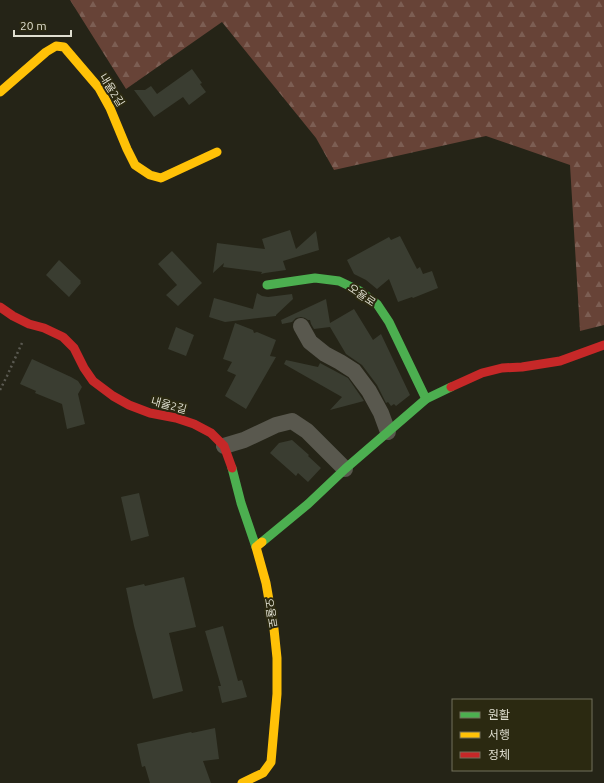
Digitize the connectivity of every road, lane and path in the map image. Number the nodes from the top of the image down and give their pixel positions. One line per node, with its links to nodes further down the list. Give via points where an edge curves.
1 (0, 92): 2 (street, 내율2길, via 46,52 56,46 64,47 99,88 136,165 150,175 161,178)
2 (217, 152)
3 (267, 285): 9 (street, 오율로, via 315,278 339,281 360,291 377,304 389,322)
4 (0, 307): 5 (street, 내율2길)
5 (29, 324): 8 (path); 11 (street, 내율2길, via 63,337 74,348 93,382 112,396 150,413 194,424 211,433)
6 (301, 326): 10 (street, via 310,342 354,371 369,391)
7 (604, 345): 9 (street, via 560,361 482,373)
8 (0, 390)
9 (426, 399): 10 (street)
10 (388, 432): 12 (street)
11 (224, 446): 12 (street, via 276,425 292,422 307,431); 13 (street, 내율2길)
12 (346, 470): 13 (street)
13 (256, 547): 14 (street, 오율로, via 266,583 274,629 278,658 277,694 270,762 262,773)
14 (242, 783)

